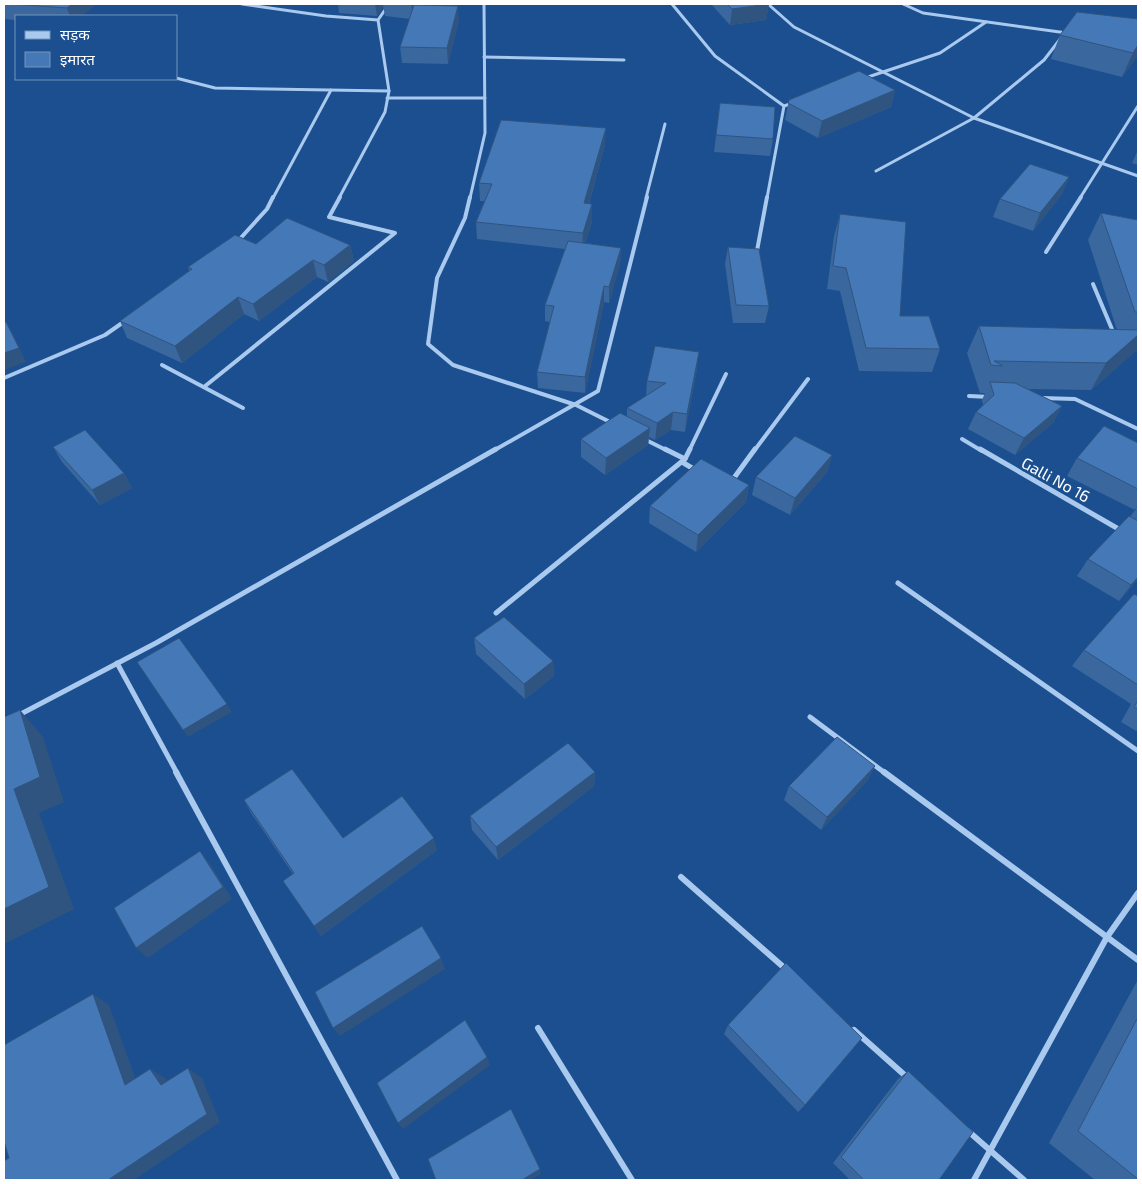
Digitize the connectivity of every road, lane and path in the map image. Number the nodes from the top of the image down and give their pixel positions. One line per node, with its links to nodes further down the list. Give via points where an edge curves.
1 (242, 4): 7 (street)
2 (389, 4): 7 (street)
3 (484, 4): 11 (street)
4 (672, 4): 21 (street, via 716,56)
5 (768, 4): 13 (street, via 794,27)
6 (903, 4): 8 (street, via 924,13)
7 (378, 20): 17 (street)
8 (986, 22): 9 (street); 13 (street, via 940,53)
9 (1066, 32): 10 (street); 23 (street, via 1044,60)
10 (1075, 34)
11 (484, 57): 12 (street); 19 (street)
12 (624, 60)
13 (882, 72): 15 (street); 23 (street)
14 (178, 79): 16 (street, via 215,88)
15 (856, 82)
16 (331, 90): 17 (street); 28 (street, via 267,209)
17 (388, 91): 18 (street)
18 (387, 98): 19 (street); 38 (street, via 385,112 329,217 394,233)
19 (484, 98): 42 (street, via 482,143 465,218 437,278 428,344 453,365)
20 (802, 100): 21 (street)
21 (784, 106): 30 (street)
22 (1138, 106): 25 (street)
23 (974, 118): 25 (street); 26 (street)
24 (665, 124): 42 (street, via 598,391)
25 (1099, 164): 27 (street); 29 (street)
26 (876, 171)
27 (1138, 176)
28 (237, 242)
29 (1046, 252)
30 (755, 261)
31 (1093, 284): 33 (street)
32 (129, 318): 36 (street, via 105,334)
33 (1117, 343)
34 (162, 365): 38 (street)
35 (726, 374): 48 (street)
36 (4, 378)
37 (808, 379): 50 (street, via 733,482)
38 (204, 388): 43 (street)
39 (969, 396): 40 (street)
40 (998, 397)
41 (1036, 398): 45 (street, via 1075,399)
42 (576, 405): 44 (street); 54 (street)
43 (243, 408)
44 (618, 426)
45 (1138, 430)
46 (635, 434): 48 (street)
47 (962, 439): 51 (street, Galli No 16)
48 (684, 461): 49 (street); 53 (street)
49 (704, 476)
50 (725, 485)
51 (1130, 535)
52 (898, 583): 57 (street)
53 (496, 613)
54 (116, 663): 56 (street); 68 (street)
55 (810, 717): 60 (street)
56 (12, 718)
57 (1138, 751)
58 (682, 877): 62 (street)
59 (1138, 893): 60 (street)
60 (1107, 937): 61 (street); 67 (street)
61 (1138, 960)
62 (792, 975)
63 (850, 1027): 65 (street)
64 (538, 1028): 69 (street)
65 (916, 1086)
66 (961, 1125): 67 (street)
67 (990, 1151): 70 (street); 71 (street)
68 (397, 1180)
69 (632, 1180)
70 (974, 1180)
71 (1024, 1180)

